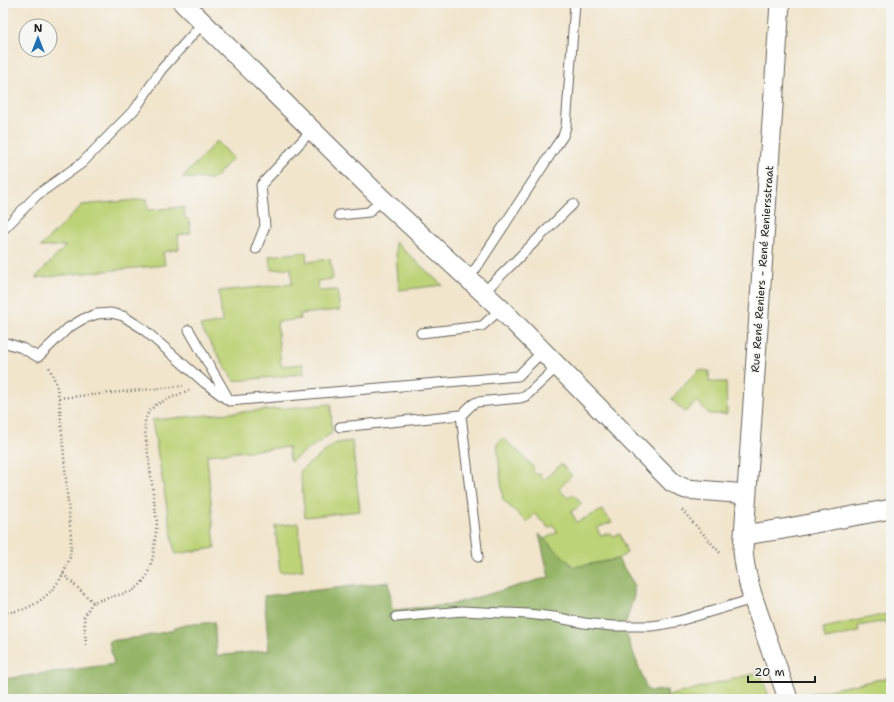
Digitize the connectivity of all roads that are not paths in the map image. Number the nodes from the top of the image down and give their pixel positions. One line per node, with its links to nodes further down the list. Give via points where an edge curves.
1 (574, 3): 10 (lane, via 566,127 563,136)
2 (780, 3): 21 (street, Rue René Reniers - René Reniersstraat)
3 (195, 13): 4 (street); 8 (lane, via 136,108 82,163 37,195)
4 (312, 130): 5 (street); 9 (lane, via 261,185 265,226)
5 (382, 199): 7 (lane, via 368,212); 10 (street)
6 (572, 204): 11 (lane)
7 (339, 215)
8 (3, 230)
9 (256, 249)
10 (469, 280): 11 (street)
11 (484, 292): 12 (street)
12 (501, 309): 14 (lane, via 482,326); 16 (street)
13 (188, 330): 18 (lane)
14 (421, 333)
15 (3, 342): 18 (lane, via 38,357 68,328 82,319 97,314 111,313 123,316 142,328)
16 (543, 351): 17 (street); 18 (lane, via 518,376)
17 (558, 366): 19 (lane, via 526,396 473,403); 21 (street, via 672,482 686,489)
18 (229, 401)
19 (461, 415): 20 (lane); 24 (lane)
20 (340, 427)
21 (747, 494): 23 (street, Rue René Reniers - René Reniersstraat)
22 (891, 509): 23 (street)
23 (744, 535): 25 (street, Rue René Reniers - René Reniersstraat, via 744,564)
24 (478, 557)
25 (753, 599): 26 (lane, via 679,621 651,626 612,626 528,614 462,611); 27 (street, Rue René Reniers - René Reniersstraat)
26 (396, 616)
27 (788, 699)

